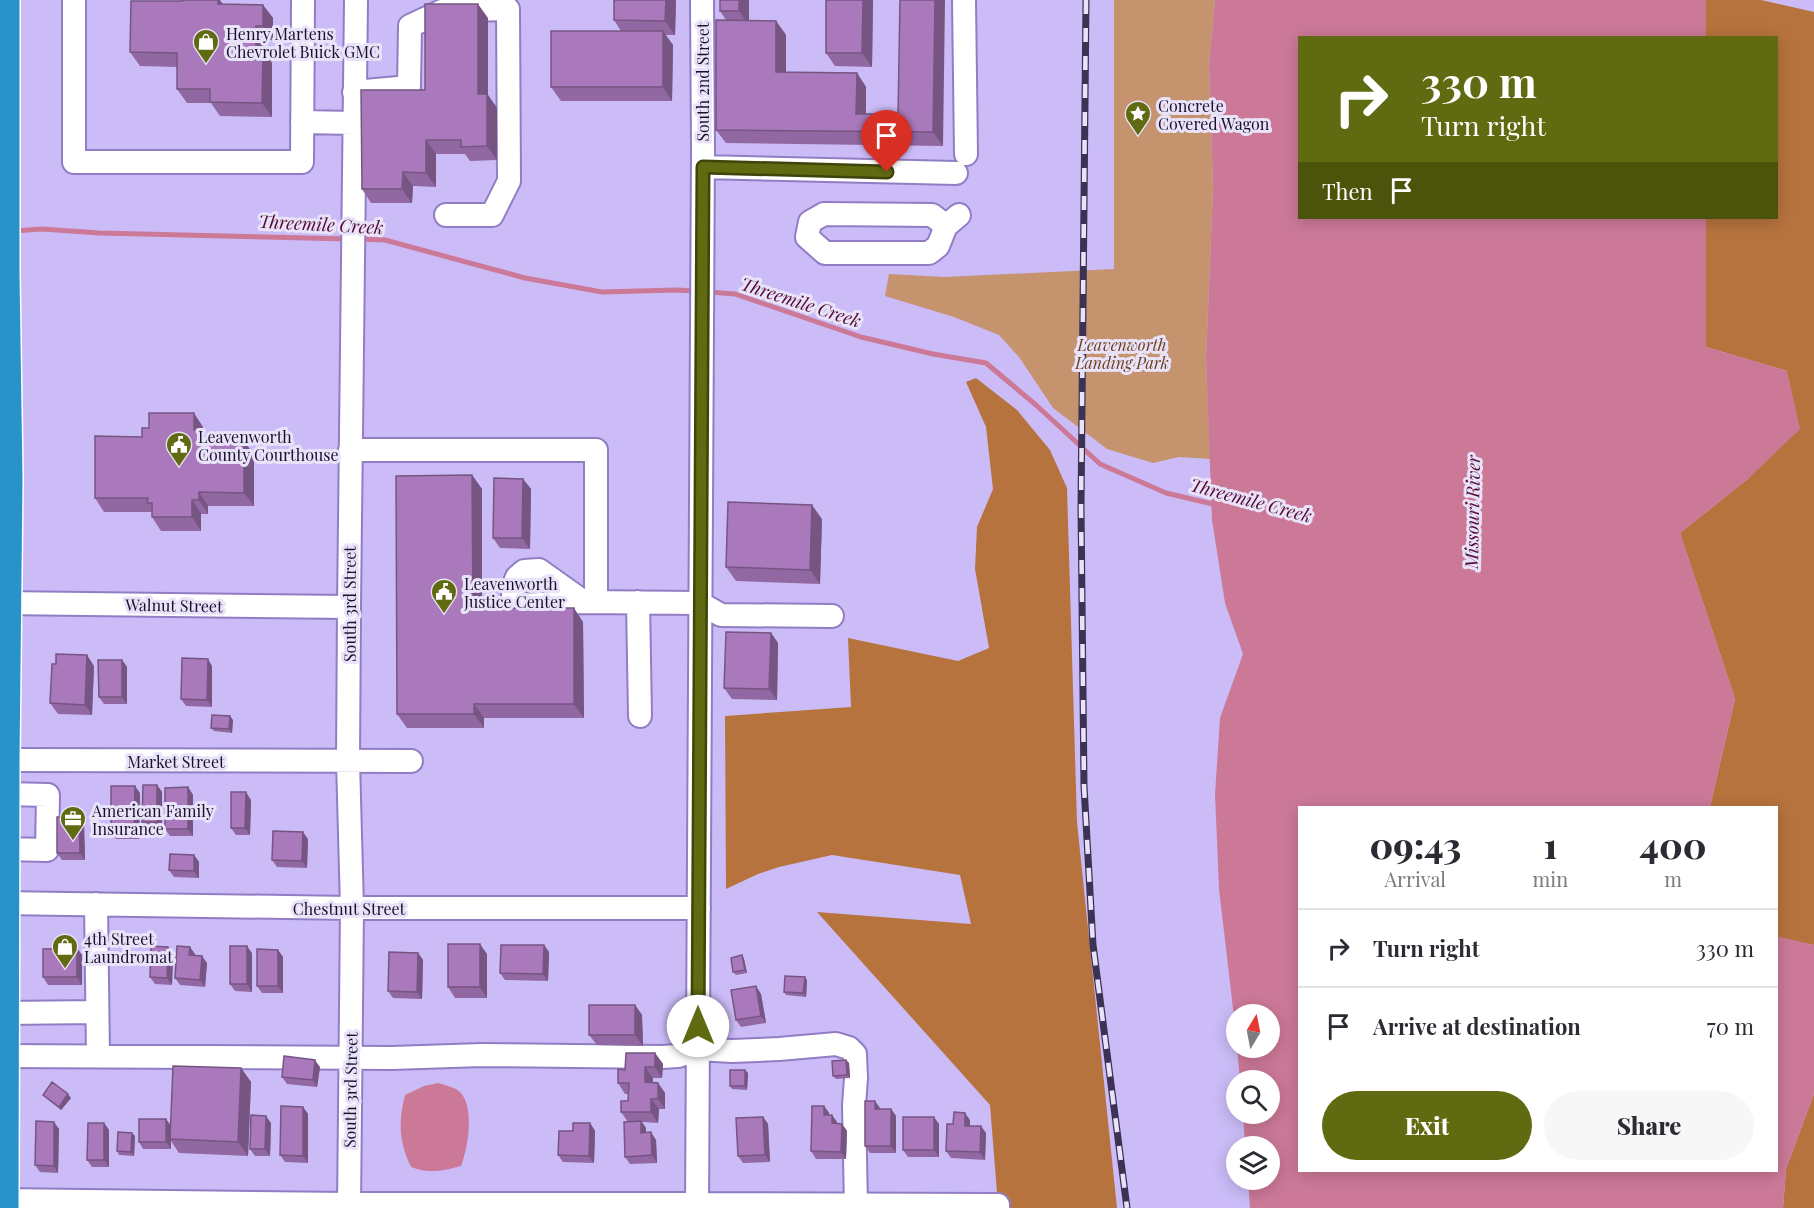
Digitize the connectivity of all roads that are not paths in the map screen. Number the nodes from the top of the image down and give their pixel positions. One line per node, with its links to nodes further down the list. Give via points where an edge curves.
1 (3, 0): 15 (highway)
2 (74, 0): 9 (street, via 74,162 302,162)
3 (303, 0): 9 (street)
4 (356, 0): 8 (street, South 3rd Street)
5 (702, 0): 11 (street, South 2nd Street)
6 (964, 0): 11 (street, via 961,164)
7 (463, 5): 8 (street, via 410,26 409,87); 12 (street, via 508,9 508,181 492,215)
8 (354, 92): 10 (street, South 3rd Street)
9 (302, 122): 10 (street)
10 (354, 123): 14 (street, South 3rd Street)
11 (703, 167): 18 (street, South 2nd Street)
12 (446, 215)
13 (952, 221): 13 (street, via 932,215 824,214 810,222 807,237 825,253 929,254)
14 (350, 450): 16 (street, via 596,450 590,602); 19 (street, South 3rd Street)
15 (3, 457): 17 (highway)
16 (638, 602): 18 (street); 21 (street)
17 (3, 603): 19 (street, Walnut Street); 22 (highway)
18 (700, 603): 20 (street, via 721,615); 30 (street, South 2nd Street)
19 (349, 607): 23 (street, South 3rd Street)
20 (832, 616)
21 (640, 716)
22 (2, 760): 23 (street, Market Street); 25 (highway)
23 (348, 761): 24 (street, Market Street); 29 (street, South 3rd Street)
24 (411, 761)
25 (4, 794): 26 (highway); 26 (street, via 48,795 46,850)
26 (4, 849): 27 (highway)
27 (2, 903): 28 (street, Chestnut Street); 32 (highway)
28 (96, 904): 29 (street, Chestnut Street); 31 (street)
29 (352, 908): 30 (street, Chestnut Street); 36 (street, South 3rd Street)
30 (699, 908): 33 (street, South 2nd Street)
31 (97, 1012): 32 (street); 35 (street)
32 (3, 1013): 34 (highway)
33 (698, 1049): 36 (street, via 662,1057); 39 (street, South 2nd Street); 40 (street, via 767,1050 836,1044 849,1048 855,1054)
34 (2, 1056): 35 (street); 37 (highway)
35 (98, 1056): 36 (street)
36 (350, 1057): 38 (street, South 3rd Street)
37 (2, 1202): 38 (street)
38 (349, 1206): 39 (street)
39 (697, 1206): 40 (street)
40 (856, 1206): 41 (street)
41 (998, 1207)

